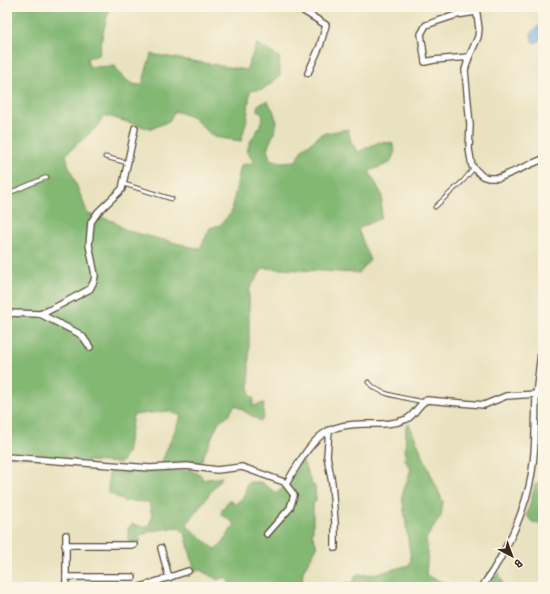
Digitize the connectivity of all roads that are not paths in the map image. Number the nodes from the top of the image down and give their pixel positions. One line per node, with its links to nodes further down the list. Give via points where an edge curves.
1 (297, 7): 4 (street, via 326,25)
2 (476, 10): 3 (street, via 478,37); 3 (street, via 426,25 421,34 425,62)
3 (469, 57): 9 (street, via 465,70 470,149)
4 (308, 73)
5 (135, 128): 8 (street)
6 (106, 157): 8 (lane)
7 (543, 159): 9 (street, via 499,178 482,176)
8 (128, 163): 11 (street)
9 (474, 168): 14 (lane)
10 (47, 177): 12 (lane)
11 (124, 184): 13 (lane); 16 (street, via 118,194 91,222 89,245 95,275 90,289)
12 (7, 194)
13 (172, 198)
14 (435, 207)
15 (7, 314): 16 (street)
16 (40, 314): 18 (street, via 78,333)
17 (543, 335): 20 (street)
18 (90, 347)
19 (369, 382): 21 (lane, via 374,389 385,393)
20 (536, 394): 21 (street, via 506,396 484,405 427,400); 37 (street, via 534,457 528,488 504,552)
21 (424, 402): 22 (street, via 408,418 396,422 385,425 350,425)
22 (329, 430): 24 (street, via 303,457); 30 (street, via 327,456 332,483)
23 (7, 457): 24 (street, via 150,468 187,466 217,470 242,467)
24 (286, 484): 25 (street, via 294,494 290,508)
25 (267, 534)
26 (66, 535): 27 (street)
27 (65, 545): 28 (street); 32 (street)
28 (134, 545)
29 (161, 548): 34 (street)
30 (335, 548)
31 (188, 571): 34 (street)
32 (66, 577): 33 (street); 35 (street)
33 (133, 577)
34 (169, 578): 36 (street)
35 (66, 587)
36 (140, 587)
37 (482, 587)

